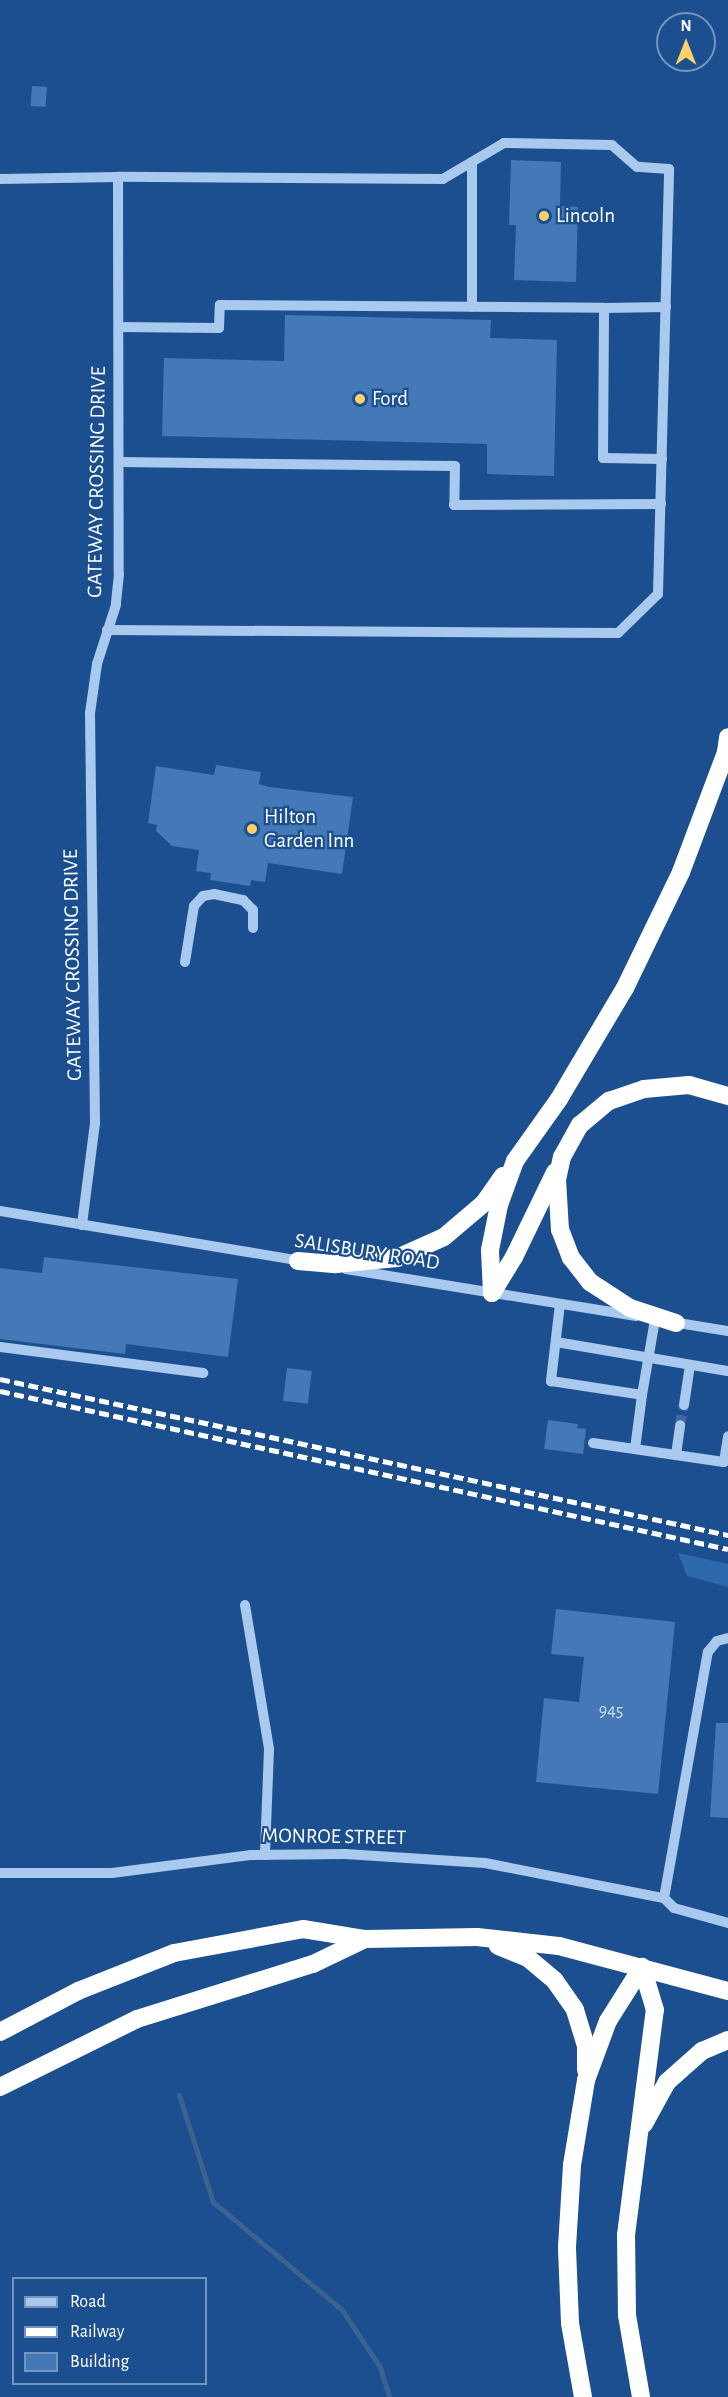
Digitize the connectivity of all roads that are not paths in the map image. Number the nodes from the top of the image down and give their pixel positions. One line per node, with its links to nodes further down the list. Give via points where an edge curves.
1 (472, 162): 2 (street, via 444,179); 4 (street); 6 (street, via 504,143 612,145 637,167 669,169)
2 (118, 177): 3 (street); 7 (street, GATEWAY CROSSING DRIVE)
3 (0, 179)
4 (472, 307): 5 (street); 7 (street, via 220,305 219,328)
5 (604, 308): 6 (street); 8 (street, via 603,458)
6 (666, 308): 8 (street)
7 (118, 327): 9 (street, GATEWAY CROSSING DRIVE)
8 (662, 459): 10 (street)
9 (119, 462): 10 (street, via 455,466 454,505); 11 (street, GATEWAY CROSSING DRIVE, via 118,590)
10 (661, 504): 11 (street, via 658,594 618,633)
11 (107, 630): 19 (street, GATEWAY CROSSING DRIVE, via 90,713 94,1123)
12 (728, 737): 17 (highway, via 726,752 681,872 625,988 559,1099)
13 (253, 928): 14 (street, via 254,914 243,900 214,894 203,896 194,906)
14 (186, 962)
15 (728, 1096): 16 (highway, via 689,1085 644,1089 609,1101 580,1125)
16 (562, 1157): 21 (highway, via 514,1257); 24 (highway, via 557,1180 560,1230 571,1258 590,1282 630,1308)
17 (516, 1161): 20 (highway, via 484,1203 444,1237 398,1258 336,1264); 21 (highway, via 499,1204 490,1250)
18 (0, 1211): 19 (street, SALISBURY ROAD)
19 (82, 1225): 20 (street, SALISBURY ROAD)
20 (298, 1261): 21 (street, SALISBURY ROAD)
21 (492, 1293): 22 (street, SALISBURY ROAD)
22 (561, 1304): 23 (street, SALISBURY ROAD); 26 (street)
23 (655, 1320): 24 (street, SALISBURY ROAD); 28 (street)
24 (676, 1323): 25 (street, SALISBURY ROAD)
25 (728, 1331)
26 (556, 1342): 28 (street); 32 (street, via 551,1381)
27 (0, 1347): 31 (street)
28 (649, 1358): 29 (street); 32 (street)
29 (690, 1365): 30 (street); 33 (street)
30 (728, 1371)
31 (203, 1373)
32 (642, 1395): 37 (street)
33 (684, 1405)
34 (680, 1425): 38 (street)
35 (728, 1436): 38 (street, via 724,1462)
36 (593, 1443): 37 (street)
37 (634, 1449): 38 (street)
38 (676, 1455)
39 (245, 1605): 41 (street, via 269,1749)
40 (728, 1638): 43 (street, via 717,1641 708,1652)
41 (265, 1855): 42 (street, MONROE STREET, via 112,1873); 43 (street, MONROE STREET, via 345,1854 485,1863)
42 (0, 1873)
43 (664, 1898): 44 (street, MONROE STREET, via 674,1908)
44 (728, 1923)
45 (477, 1937): 46 (highway); 47 (highway, via 559,1946); 51 (highway, via 528,1958 555,1981 575,2010 586,2045)
46 (365, 1939): 49 (highway, via 303,1929 174,1953 78,1991); 52 (highway, via 313,1964 137,2019)
47 (642, 1967): 48 (highway); 51 (highway, via 608,2021); 53 (highway, via 655,2010)
48 (728, 1991)
49 (0, 2032)
50 (728, 2040): 53 (highway, via 702,2051 667,2082 646,2119)
51 (586, 2080): 54 (highway, via 572,2165 567,2247 570,2323)
52 (0, 2087)
53 (636, 2154): 55 (highway, via 626,2235 627,2315)
54 (583, 2397)
55 (641, 2397)

